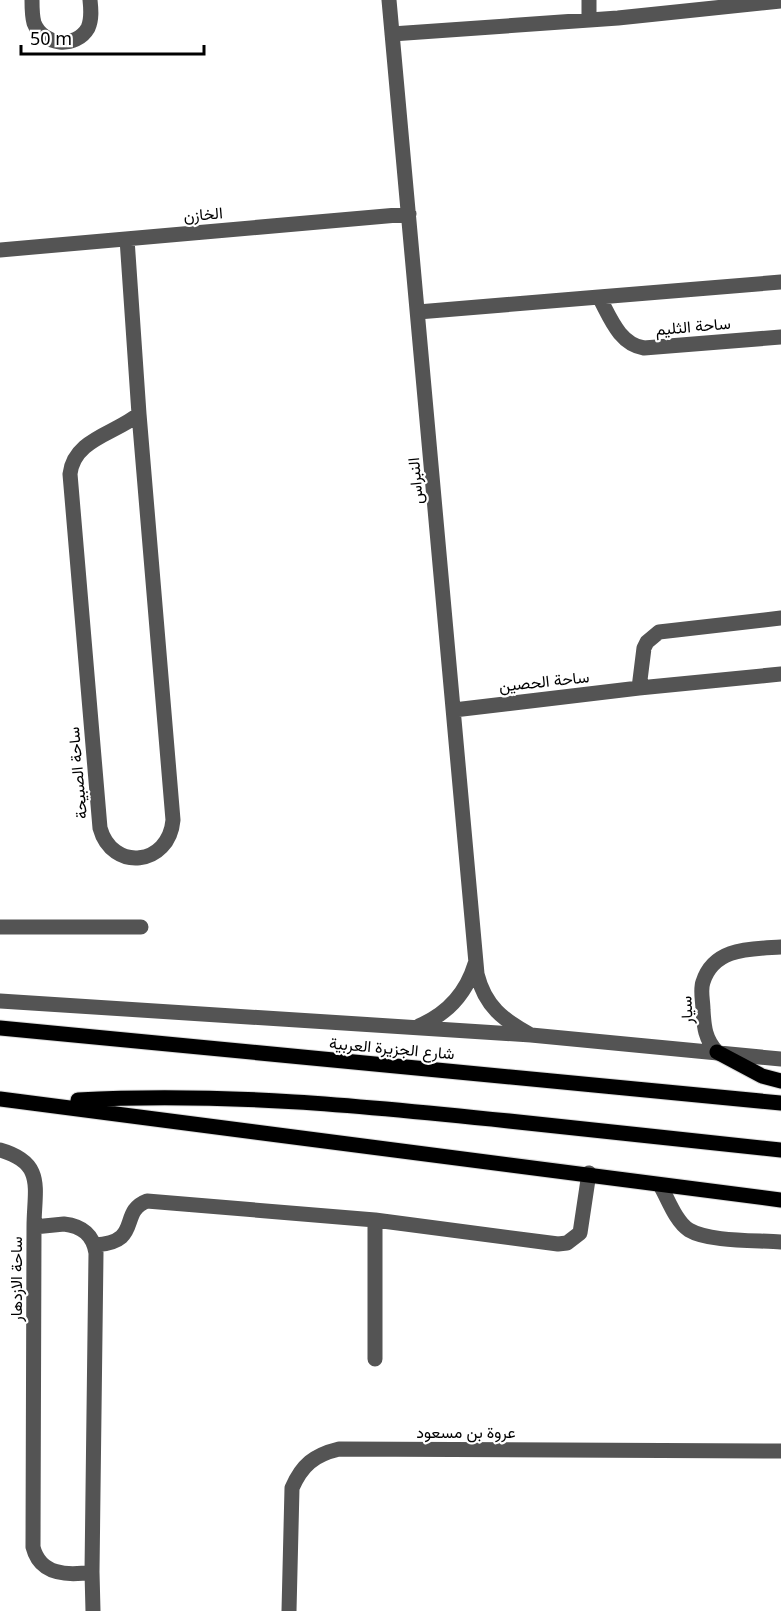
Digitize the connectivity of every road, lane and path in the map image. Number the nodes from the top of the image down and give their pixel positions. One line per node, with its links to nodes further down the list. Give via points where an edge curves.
1 (32, 0): 2 (street, via 38,30 49,39 62,42 77,38 88,28)
2 (90, 0)
3 (389, 0): 7 (street, النبراس)
4 (589, 0): 6 (street)
5 (781, 1): 6 (street)
6 (589, 20): 7 (street)
7 (392, 34): 8 (street, النبراس)
8 (409, 214): 9 (street, الخازن); 13 (street, النبراس)
9 (127, 239): 10 (street, الخازن); 15 (street, ساحة الصبيحة)
10 (0, 250)
11 (781, 282): 12 (street)
12 (599, 297): 13 (street); 14 (street, ساحة الثليم, via 621,336 644,348)
13 (418, 312): 19 (street, النبراس)
14 (781, 337)
15 (139, 414): 15 (street, ساحة الصبيحة, via 77,452 70,474 100,828 107,843 128,858 147,857 163,847 173,820)
16 (781, 618): 18 (street, via 659,632 644,648)
17 (781, 674): 18 (street, ساحة الحصين)
18 (639, 688): 19 (street, ساحة الحصين)
19 (454, 710): 23 (street, النبراس)
20 (0, 927): 21 (street)
21 (141, 927)
22 (781, 947): 28 (street, سيار, via 728,953 712,965 702,983 705,1030)
23 (476, 958): 25 (street, النبراس, via 471,977 449,1008); 27 (street, النبراس, via 481,988 488,1002 508,1023)
24 (0, 1000): 25 (street, شارع الجزيرة العربية)
25 (415, 1027): 27 (street, شارع الجزيرة العربية)
26 (0, 1028): 33 (main road, شارع الجزيرة العربية)
27 (531, 1035): 28 (street, شارع الجزيرة العربية)
28 (717, 1052): 29 (street, شارع الجزيرة العربية); 30 (main road, via 762,1076)
29 (781, 1059)
30 (781, 1081)
31 (0, 1099): 32 (main road)
32 (39, 1102): 35 (main road, via 154,1097 339,1103); 36 (main road)
33 (781, 1103)
34 (0, 1150): 40 (street, via 26,1161 35,1174)
35 (781, 1150)
36 (589, 1173): 37 (main road); 39 (street, via 580,1233 567,1243)
37 (661, 1187): 38 (main road); 41 (street, via 688,1230 710,1236)
38 (781, 1200)
39 (375, 1220): 42 (street, via 147,1201 135,1208 122,1237 112,1243); 43 (street)
40 (34, 1227): 42 (street, ساحة الازدهار, via 72,1225 86,1232); 45 (street, ساحة الازدهار, via 33,1547 35,1557 48,1569 60,1573)
41 (781, 1242)
42 (94, 1245): 45 (street)
43 (375, 1359)
44 (781, 1451): 47 (street, عروة بن مسعود, via 339,1449 322,1453 308,1461 292,1488)
45 (92, 1572): 46 (street)
46 (93, 1611)
47 (289, 1611)

